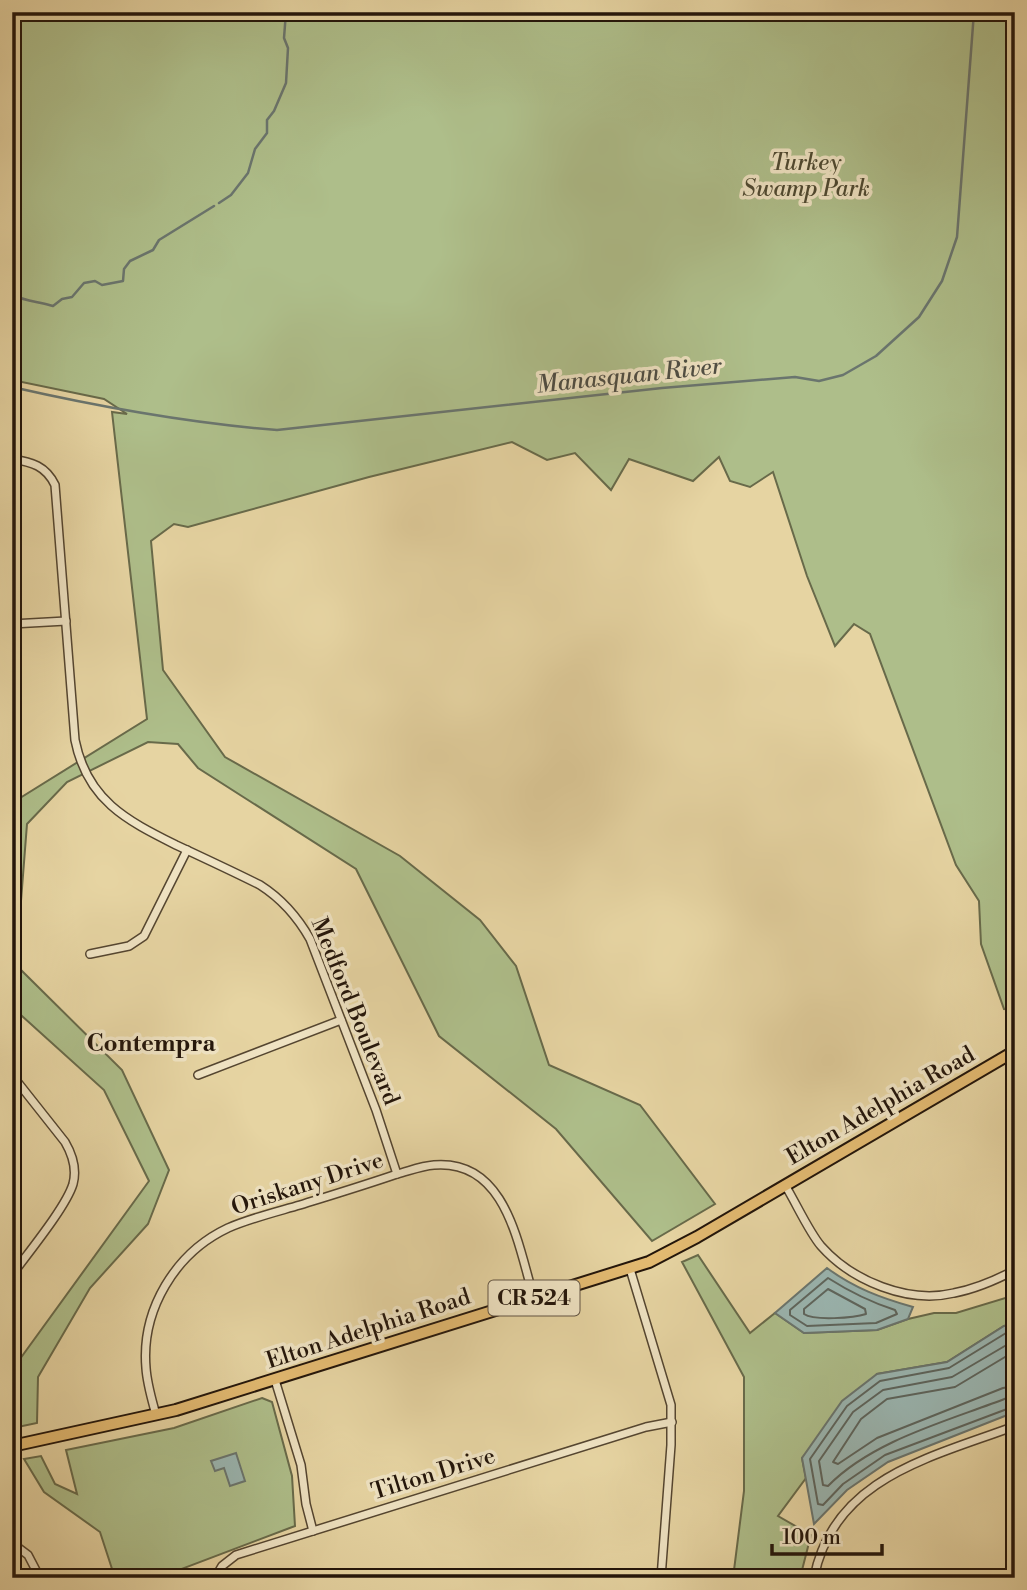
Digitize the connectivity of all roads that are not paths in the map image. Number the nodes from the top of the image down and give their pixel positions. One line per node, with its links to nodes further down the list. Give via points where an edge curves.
1 (12, 459): 2 (street, Medford Boulevard, via 41,467 55,485)
2 (66, 621): 3 (street); 4 (street, Medford Boulevard, via 75,740 85,771 116,812)
3 (12, 624)
4 (187, 850): 5 (street, via 144,936 129,946); 6 (street, Medford Boulevard, via 260,885 290,908 310,939)
5 (90, 954)
6 (341, 1020): 9 (street); 10 (street, Medford Boulevard)
7 (1015, 1051): 11 (main road, Elton Adelphia Road / CR 524)
8 (12, 1075): 14 (street, via 65,1142 74,1168 69,1194)
9 (198, 1075)
10 (397, 1174): 15 (street, Oriskany Drive, via 442,1165 485,1181 504,1205); 17 (street, Oriskany Drive, via 227,1229 183,1261 157,1301 148,1333 146,1368)
11 (785, 1185): 12 (main road, Elton Adelphia Road / CR 524, via 664,1255); 13 (street, via 821,1245 871,1283 905,1293 942,1295)
12 (630, 1269): 15 (main road, Elton Adelphia Road / CR 524); 18 (street, via 665,1380)
13 (1015, 1270)
14 (12, 1275)
15 (534, 1298): 16 (main road, Elton Adelphia Road / CR 524)
16 (275, 1380): 17 (main road, Elton Adelphia Road / CR 524); 21 (street, via 301,1465)
17 (156, 1415): 20 (main road, Elton Adelphia Road / CR 524)
18 (672, 1422): 21 (street, Tilton Drive); 25 (street)
19 (1015, 1426): 26 (street, via 898,1471 867,1489 834,1526)
20 (12, 1446)
21 (313, 1531): 24 (street, Tilton Drive, via 236,1555)
22 (12, 1542): 23 (street, via 28,1555)
23 (40, 1578)
24 (215, 1578)
25 (661, 1578)
26 (814, 1578)

